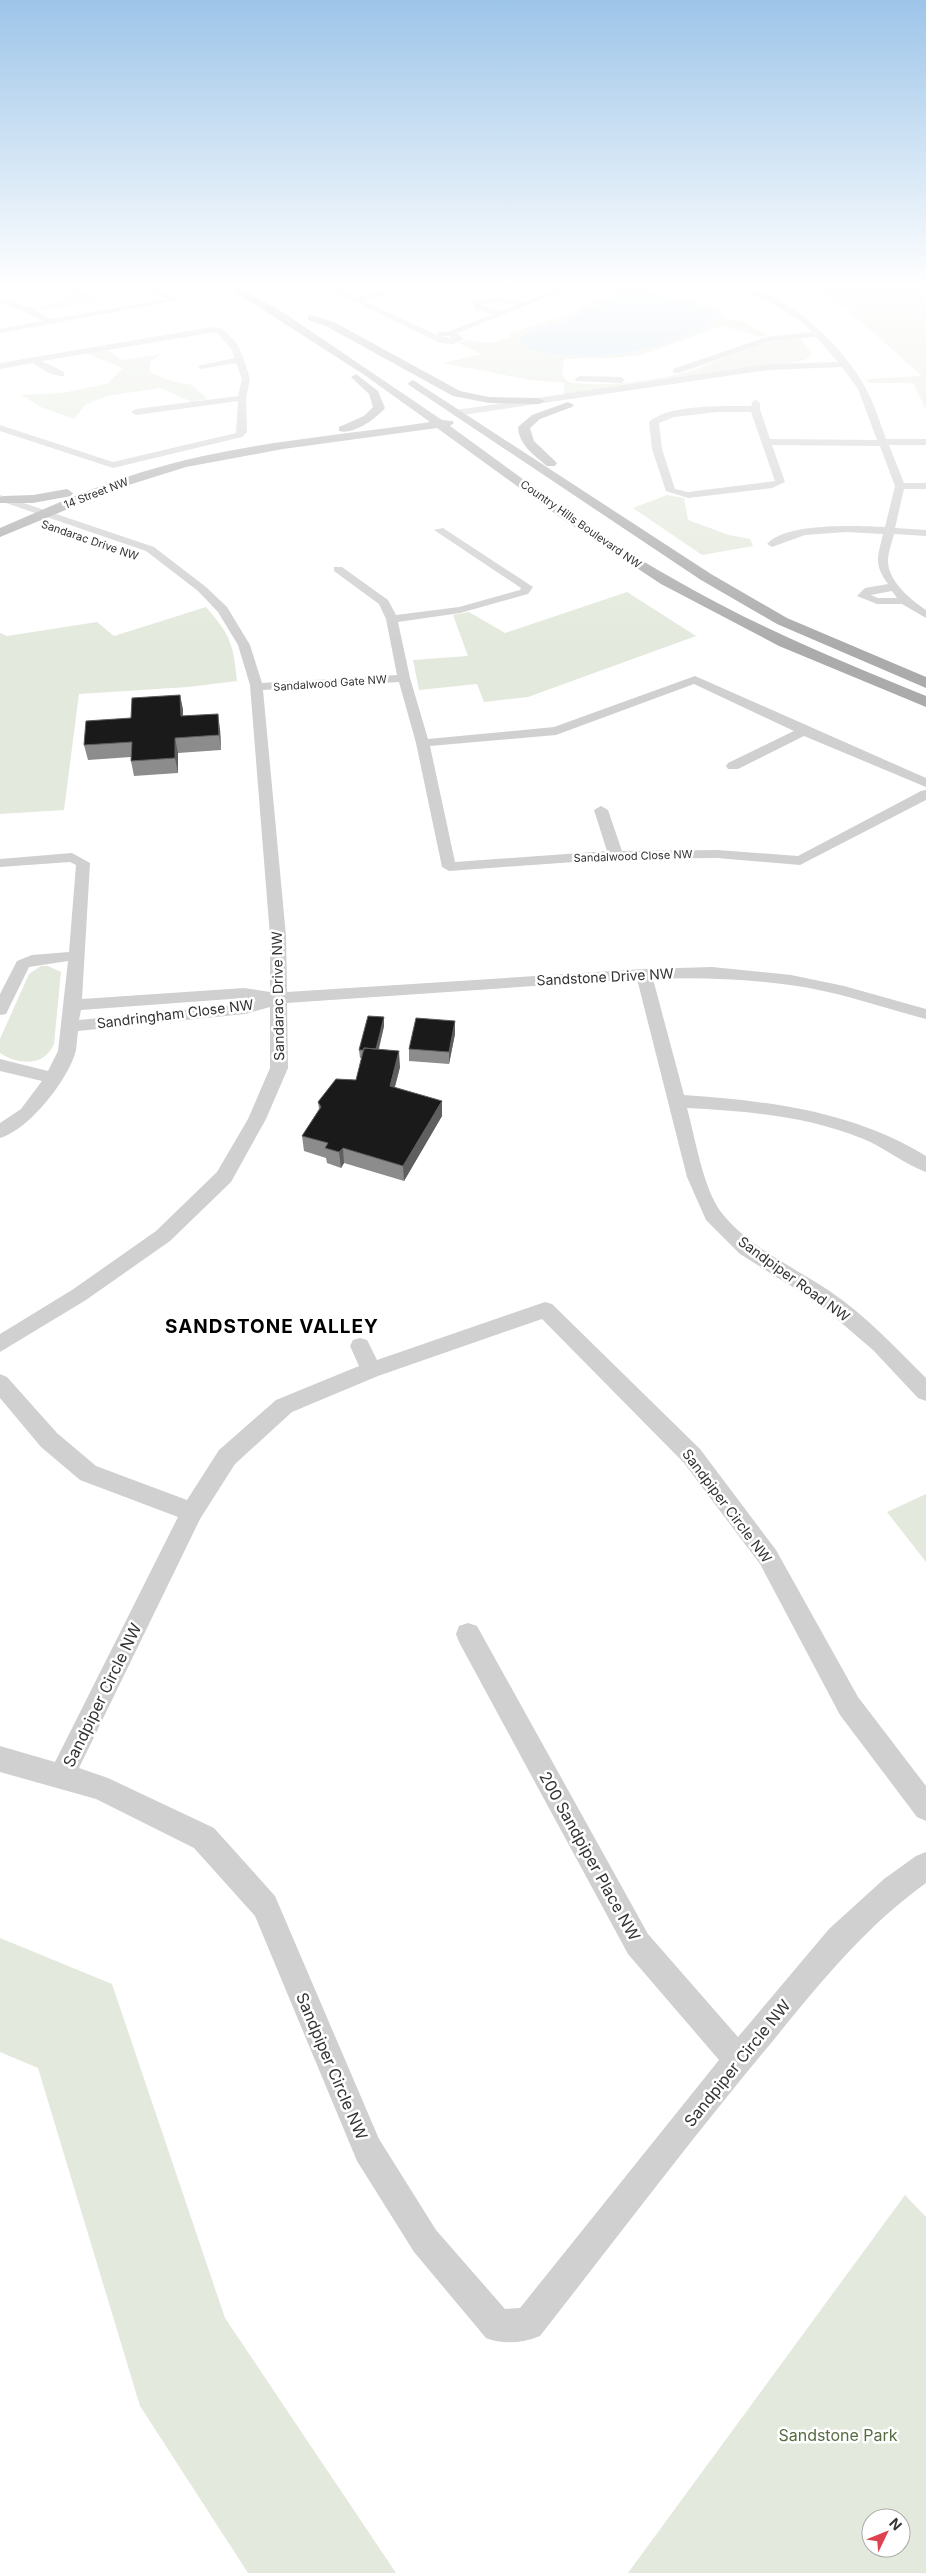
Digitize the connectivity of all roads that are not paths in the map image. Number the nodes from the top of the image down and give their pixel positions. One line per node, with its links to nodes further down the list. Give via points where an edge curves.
1 (166, 408): 13 (street)
2 (242, 408): 15 (street, via 242,432 239,435 114,465)
3 (379, 408): 16 (main road, via 368,418)
4 (431, 408): 14 (main road)
5 (431, 408): 14 (main road, Country Hills Boulevard NW)
6 (435, 408): 14 (main road, Country Hills Boulevard NW)
7 (502, 408): 14 (street, 14 Street NW)
8 (521, 408): 14 (main road)
9 (557, 408): 41 (main road, via 527,422 524,433 533,447 586,490)
10 (734, 408): 18 (street, via 658,418 654,422 657,449 671,491 688,495 780,482)
11 (756, 408): 18 (street)
12 (869, 408): 20 (street)
13 (136, 412)
14 (449, 418): 16 (main road, 14 Street NW); 17 (main road, 14 Street NW); 23 (main road); 31 (main road, Country Hills Boulevard NW); 41 (main road, via 659,552)
15 (0, 428)
16 (343, 429): 26 (main road, 14 Street NW, via 164,462)
17 (360, 436): 19 (main road); 23 (main road, 14 Street NW)
18 (765, 439): 20 (street)
19 (426, 440)
20 (882, 441): 21 (street); 24 (street)
21 (926, 442)
22 (453, 449): 31 (main road)
23 (224, 456): 28 (main road, 14 Street NW, via 114,485)
24 (900, 486): 25 (street); 35 (street)
25 (926, 486)
26 (82, 490): 27 (main road); 29 (main road, 14 Street NW)
27 (2, 502): 29 (street, Sandarac Drive NW); 30 (street)
28 (46, 513): 29 (main road, 14 Street NW); 39 (street, Sandarac Drive NW, via 150,549)
29 (32, 514): 30 (main road, 14 Street NW); 33 (street, Sandarac Drive NW); 37 (main road, 14 Street NW)
30 (18, 515): 32 (main road, 14 Street NW)
31 (566, 515): 49 (main road, Country Hills Boulevard NW, via 666,581 732,617 832,664)
32 (0, 523)
33 (51, 526): 37 (main road); 39 (street, Sandarac Drive NW, via 140,558)
34 (438, 530): 45 (street, via 527,587 524,592 460,610)
35 (888, 531): 36 (street); 38 (street, via 801,532); 42 (street, via 882,562)
36 (926, 533)
37 (0, 535)
38 (772, 544)
39 (162, 562): 47 (street, Sandarac Drive NW, via 204,591 230,619 246,645)
40 (338, 568): 45 (street, via 384,602)
41 (706, 577): 48 (main road, via 782,621)
42 (894, 587): 43 (street); 43 (street, via 869,590 862,596 877,601)
43 (904, 601): 44 (street)
44 (926, 615)
45 (392, 619): 46 (street, Sandalwood Close NW)
46 (403, 673): 47 (street, Sandalwood Gate NW); 51 (street, Sandalwood Close NW)
47 (256, 683): 60 (street, Sandarac Drive NW, via 278,936)
48 (926, 684)
49 (926, 702)
50 (804, 731): 51 (street, via 695,680 556,731); 52 (street); 53 (street)
51 (422, 743): 56 (street, Sandalwood Close NW, via 450,867)
52 (733, 766)
53 (926, 783)
54 (926, 794): 56 (street, Sandalwood Close NW, via 800,861 717,854)
55 (601, 810): 56 (street)
56 (616, 855)
57 (0, 863): 58 (street, via 72,857 83,863)
58 (75, 956): 61 (street); 62 (street, via 32,960 23,964)
59 (644, 974): 60 (street, Sandstone Drive NW); 63 (street, Sandstone Drive NW, via 712,972 791,980); 67 (street, Sandpiper Road NW)
60 (280, 998): 61 (street, Sandringham Close NW, via 244,993); 64 (street, Sandringham Close NW, via 245,1009); 70 (street, Sandarac Drive NW, via 279,1068 257,1119 224,1177 163,1236 79,1295)
61 (73, 1006): 64 (street)
62 (0, 1010)
63 (926, 1014)
64 (70, 1026): 66 (street, via 67,1051)
65 (0, 1065): 66 (street)
66 (53, 1078): 68 (street, via 27,1113)
67 (677, 1101): 69 (street, via 759,1106 831,1121 875,1136); 74 (street, Sandpiper Road NW, via 696,1177 713,1215 747,1248 832,1303 880,1344)
68 (0, 1132)
69 (926, 1165)
70 (0, 1344)
71 (360, 1346): 72 (street)
72 (371, 1370): 75 (street, Sandpiper Circle NW, via 284,1406 227,1457); 79 (street, Sandpiper Circle NW, via 545,1310 692,1456 768,1557 848,1706)
73 (0, 1383): 75 (street, via 49,1440 88,1473)
74 (926, 1392)
75 (192, 1512): 78 (street, Sandpiper Circle NW)
76 (468, 1634): 81 (street, 200 Sandpiper Place NW, via 638,1944)
77 (0, 1759): 78 (street)
78 (62, 1775): 81 (street, Sandpiper Circle NW, via 98,1787 204,1838 265,1906 368,2150 425,2241 498,2326 528,2324)
79 (926, 1808)
80 (926, 1866): 81 (street, Sandpiper Circle NW, via 894,1889 839,1939)
81 (738, 2060)

